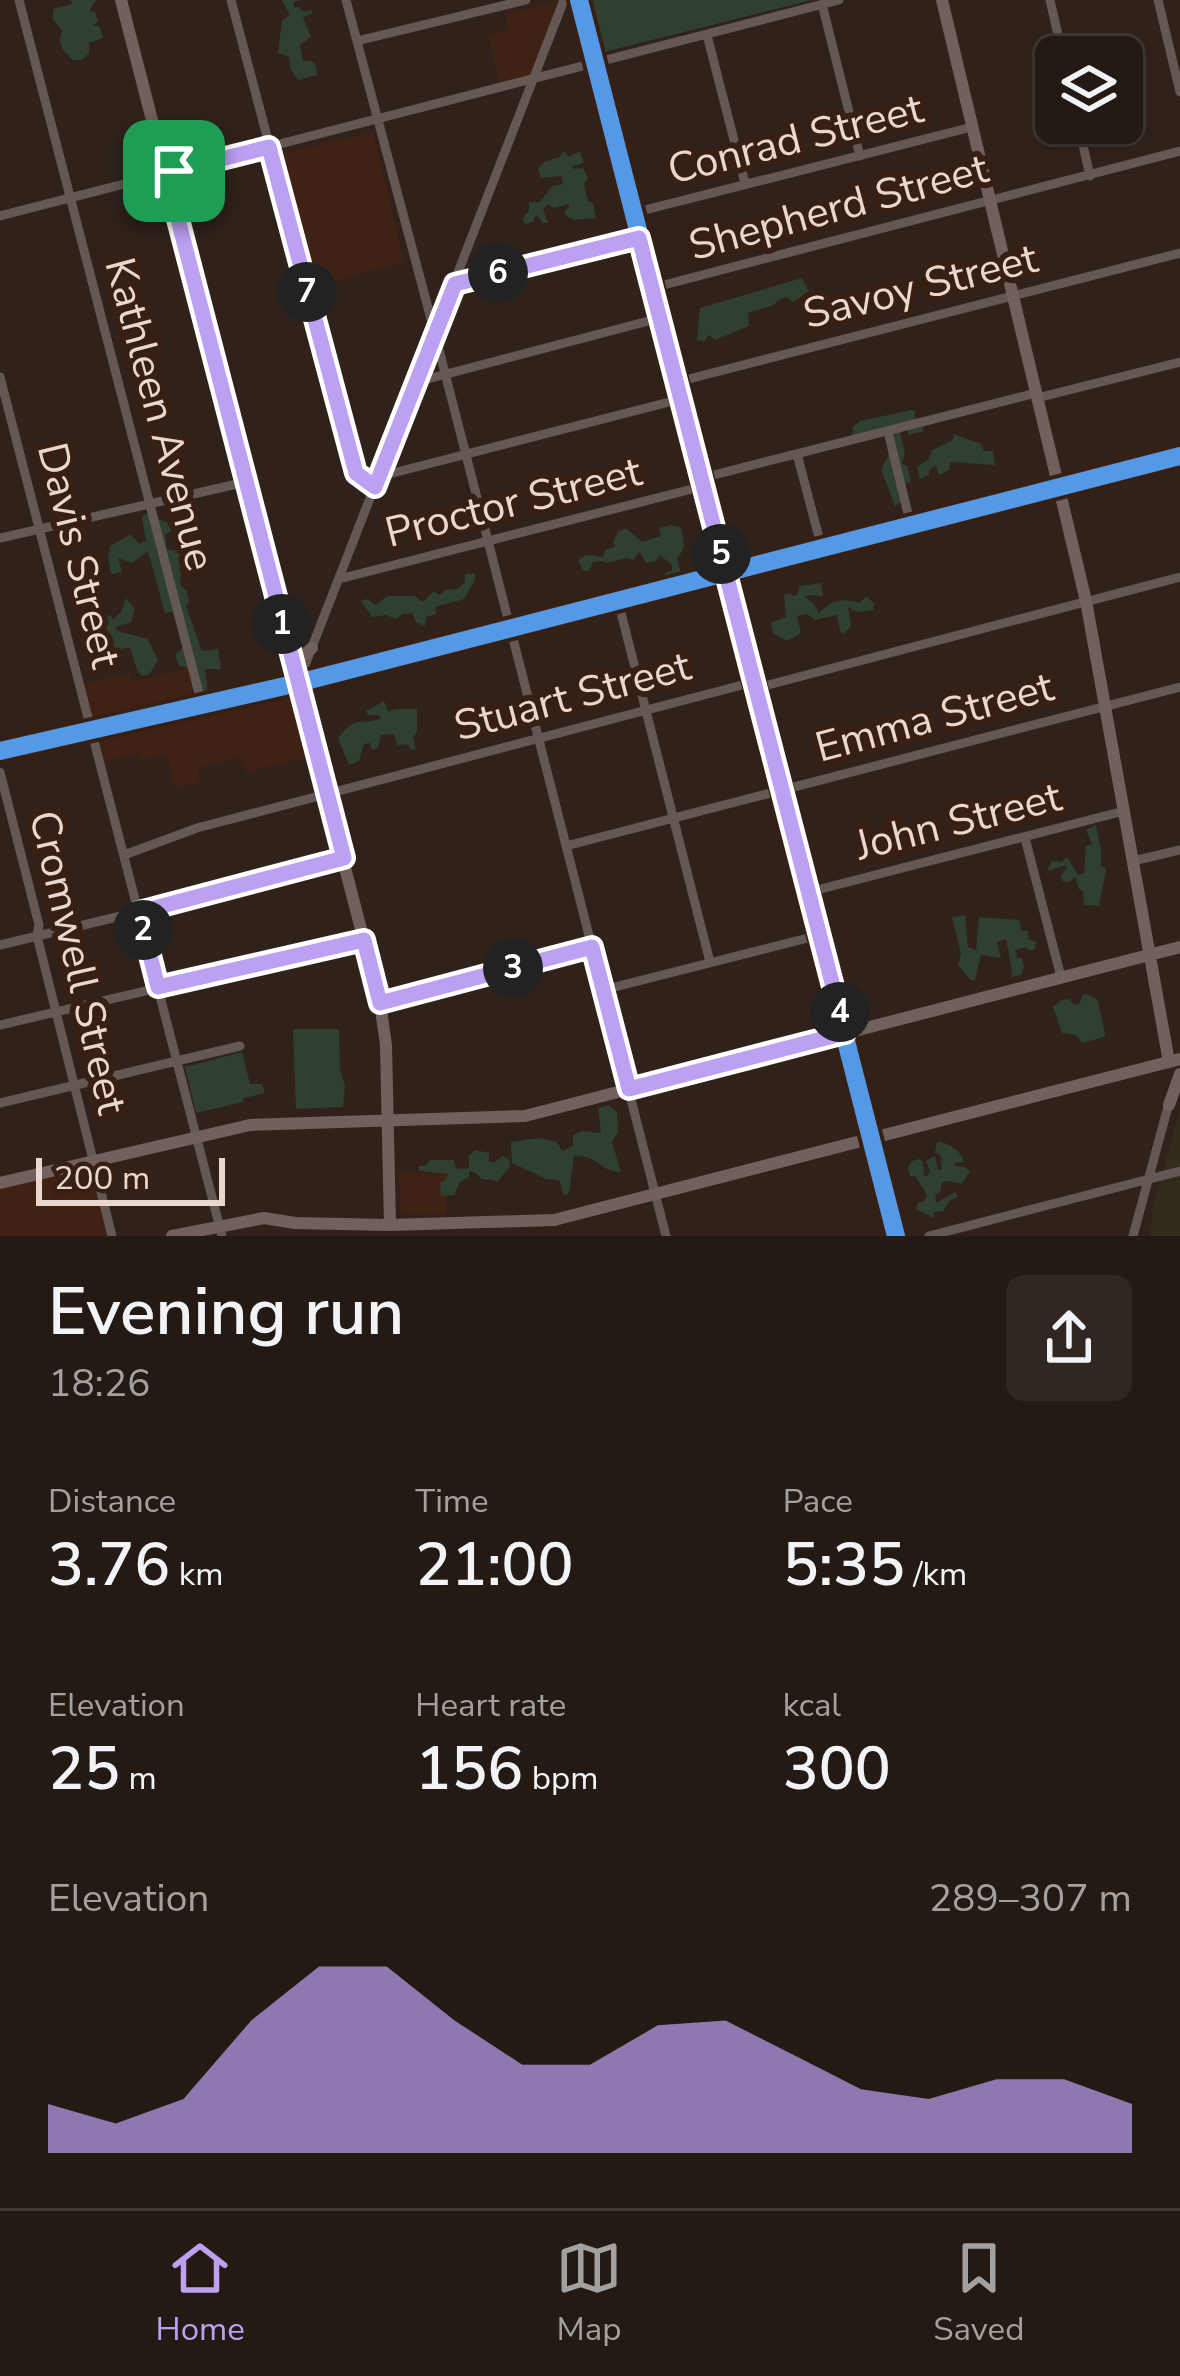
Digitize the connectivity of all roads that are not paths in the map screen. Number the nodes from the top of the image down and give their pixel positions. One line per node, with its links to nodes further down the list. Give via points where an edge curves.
1 (19, 0): 28 (street, Kathleen Avenue)
2 (122, 0): 25 (main road)
3 (231, 0): 22 (street)
4 (346, 0): 15 (street)
5 (526, 0): 15 (street)
6 (564, 0): 17 (street)
7 (579, 0): 16 (street)
8 (839, 0): 12 (street)
9 (942, 0): 20 (main road)
10 (1050, 0): 14 (street)
11 (1158, 0): 18 (street)
12 (822, 4): 13 (street); 24 (street)
13 (707, 34): 16 (street); 27 (street)
14 (1058, 36)
15 (357, 41): 19 (street)
16 (596, 63): 17 (street); 30 (street)
17 (534, 79): 19 (street); 34 (street)
18 (1180, 92)
19 (377, 119): 22 (street); 38 (street)
20 (972, 127): 24 (street, Conrad Street); 29 (main road)
21 (1083, 144): 26 (street)
22 (269, 147): 25 (street); 53 (street, via 356,473)
23 (1180, 151): 26 (street, Shepherd Street)
24 (860, 155): 27 (street, Conrad Street)
25 (166, 173): 28 (street); 51 (main road)
26 (1090, 176): 29 (street, Shepherd Street)
27 (745, 183): 30 (street, Conrad Street)
28 (70, 197): 31 (street); 55 (street, Kathleen Avenue)
29 (990, 201): 35 (street, Shepherd Street); 36 (main road)
30 (633, 213): 32 (street)
31 (0, 216)
32 (639, 238): 34 (street, Conrad Street); 35 (street)
33 (1180, 253): 36 (street, Savoy Street)
34 (455, 284): 38 (street)
35 (652, 288): 37 (street)
36 (1012, 295): 43 (street, Savoy Street); 44 (main road)
37 (660, 318): 40 (street, Shepherd Street); 43 (street)
38 (435, 334): 40 (street); 42 (street)
39 (1180, 362): 44 (street, Proctor Street)
40 (446, 374): 42 (street, Shepherd Street); 48 (street)
41 (0, 377): 57 (street, Davis Street)
42 (416, 382): 50 (street)
43 (677, 382): 45 (street)
44 (1036, 396): 46 (street, Proctor Street); 54 (main road)
45 (681, 399): 48 (street); 52 (street)
46 (888, 432): 47 (street, Proctor Street); 56 (street)
47 (797, 454): 52 (street, Proctor Street); 60 (street)
48 (466, 455): 50 (street); 59 (street)
49 (1180, 456): 54 (street)
50 (381, 471): 53 (street)
51 (246, 482): 55 (street); 68 (main road)
52 (703, 482): 59 (street, Proctor Street); 61 (street)
53 (375, 487): 63 (street)
54 (1058, 487): 56 (street); 65 (main road)
55 (151, 505): 57 (street); 72 (street, Kathleen Avenue)
56 (910, 526): 60 (street)
57 (40, 529): 58 (street); 75 (street, Davis Street)
58 (0, 538)
59 (487, 543): 63 (street, Proctor Street); 66 (street)
60 (822, 549): 61 (street)
61 (727, 574): 64 (street); 70 (street)
62 (1180, 577): 65 (street, Stuart Street)
63 (339, 579): 67 (street)
64 (618, 601): 66 (street); 74 (street)
65 (1086, 602): 70 (street, Stuart Street); 73 (main road)
66 (510, 630): 69 (street); 76 (street)
67 (312, 648): 68 (main road, via 299,659); 69 (street)
68 (289, 651): 69 (main road)
69 (298, 683): 72 (street); 80 (main road)
70 (754, 684): 74 (street, Stuart Street); 79 (street)
71 (1180, 687): 73 (street, Emma Street)
72 (202, 705): 75 (street)
73 (1106, 705): 79 (street, Emma Street); 81 (main road)
74 (646, 710): 76 (street, Stuart Street); 82 (street)
75 (91, 730): 77 (street); 86 (street, Davis Street)
76 (538, 737): 80 (street, Stuart Street); 84 (street)
77 (0, 752)
78 (0, 772): 93 (street, Cromwell Street)
79 (782, 789): 82 (street, Emma Street); 89 (street)
80 (328, 795): 86 (street, Stuart Street); 87 (main road)
81 (1124, 811): 83 (street, John Street); 88 (main road)
82 (674, 818): 84 (street, Emma Street); 99 (street)
83 (1025, 838): 89 (street, John Street); 100 (street)
84 (566, 846): 97 (street)
85 (1180, 850): 88 (street)
86 (124, 855): 90 (street, Davis Street)
87 (344, 858): 90 (street); 94 (main road)
88 (1133, 862): 91 (main road)
89 (809, 892): 92 (street)
90 (139, 912): 93 (street); 101 (street, Davis Street)
91 (1144, 914): 96 (main road, via 1159,940); 98 (main road)
92 (820, 935): 99 (street); 106 (street)
93 (37, 936): 95 (street); 104 (street, Cromwell Street)
94 (364, 940): 101 (street); 103 (main road)
95 (0, 945)
96 (1180, 946): 98 (main road)
97 (592, 947): 102 (street); 103 (street)
98 (1151, 954): 100 (main road); 108 (main road)
99 (710, 962): 102 (street)
100 (1060, 977): 106 (main road)
101 (158, 987): 104 (street); 109 (street, Davis Street)
102 (603, 990): 112 (street)
103 (380, 1003): 115 (main road)
104 (56, 1012): 105 (street); 111 (street, Cromwell Street)
105 (0, 1025)
106 (845, 1033): 112 (main road); 117 (street)
107 (240, 1046): 109 (street)
108 (1175, 1061): 114 (street); 117 (main road)
109 (177, 1062): 111 (street); 116 (street, Davis Street)
110 (1180, 1074): 114 (main road)
111 (74, 1086): 113 (street); 118 (street, Cromwell Street)
112 (629, 1089): 115 (main road, via 525,1116); 122 (street)
113 (0, 1103)
114 (1169, 1105): 120 (street)
115 (388, 1120): 116 (main road, via 263,1123); 124 (main road)
116 (196, 1137): 118 (main road); 123 (street, Davis Street)
117 (871, 1138): 122 (main road); 128 (street)
118 (93, 1161): 121 (main road); 125 (street, Cromwell Street)
119 (1180, 1171): 120 (street)
120 (1148, 1179): 129 (street); 130 (street)
121 (0, 1183)
122 (656, 1194): 124 (main road, via 554,1220); 127 (street)
123 (221, 1231): 124 (main road, via 264,1218); 126 (main road)
124 (390, 1231)
125 (112, 1236)
126 (172, 1236)
127 (666, 1236)
128 (896, 1236)
129 (929, 1236)
130 (1133, 1236)

